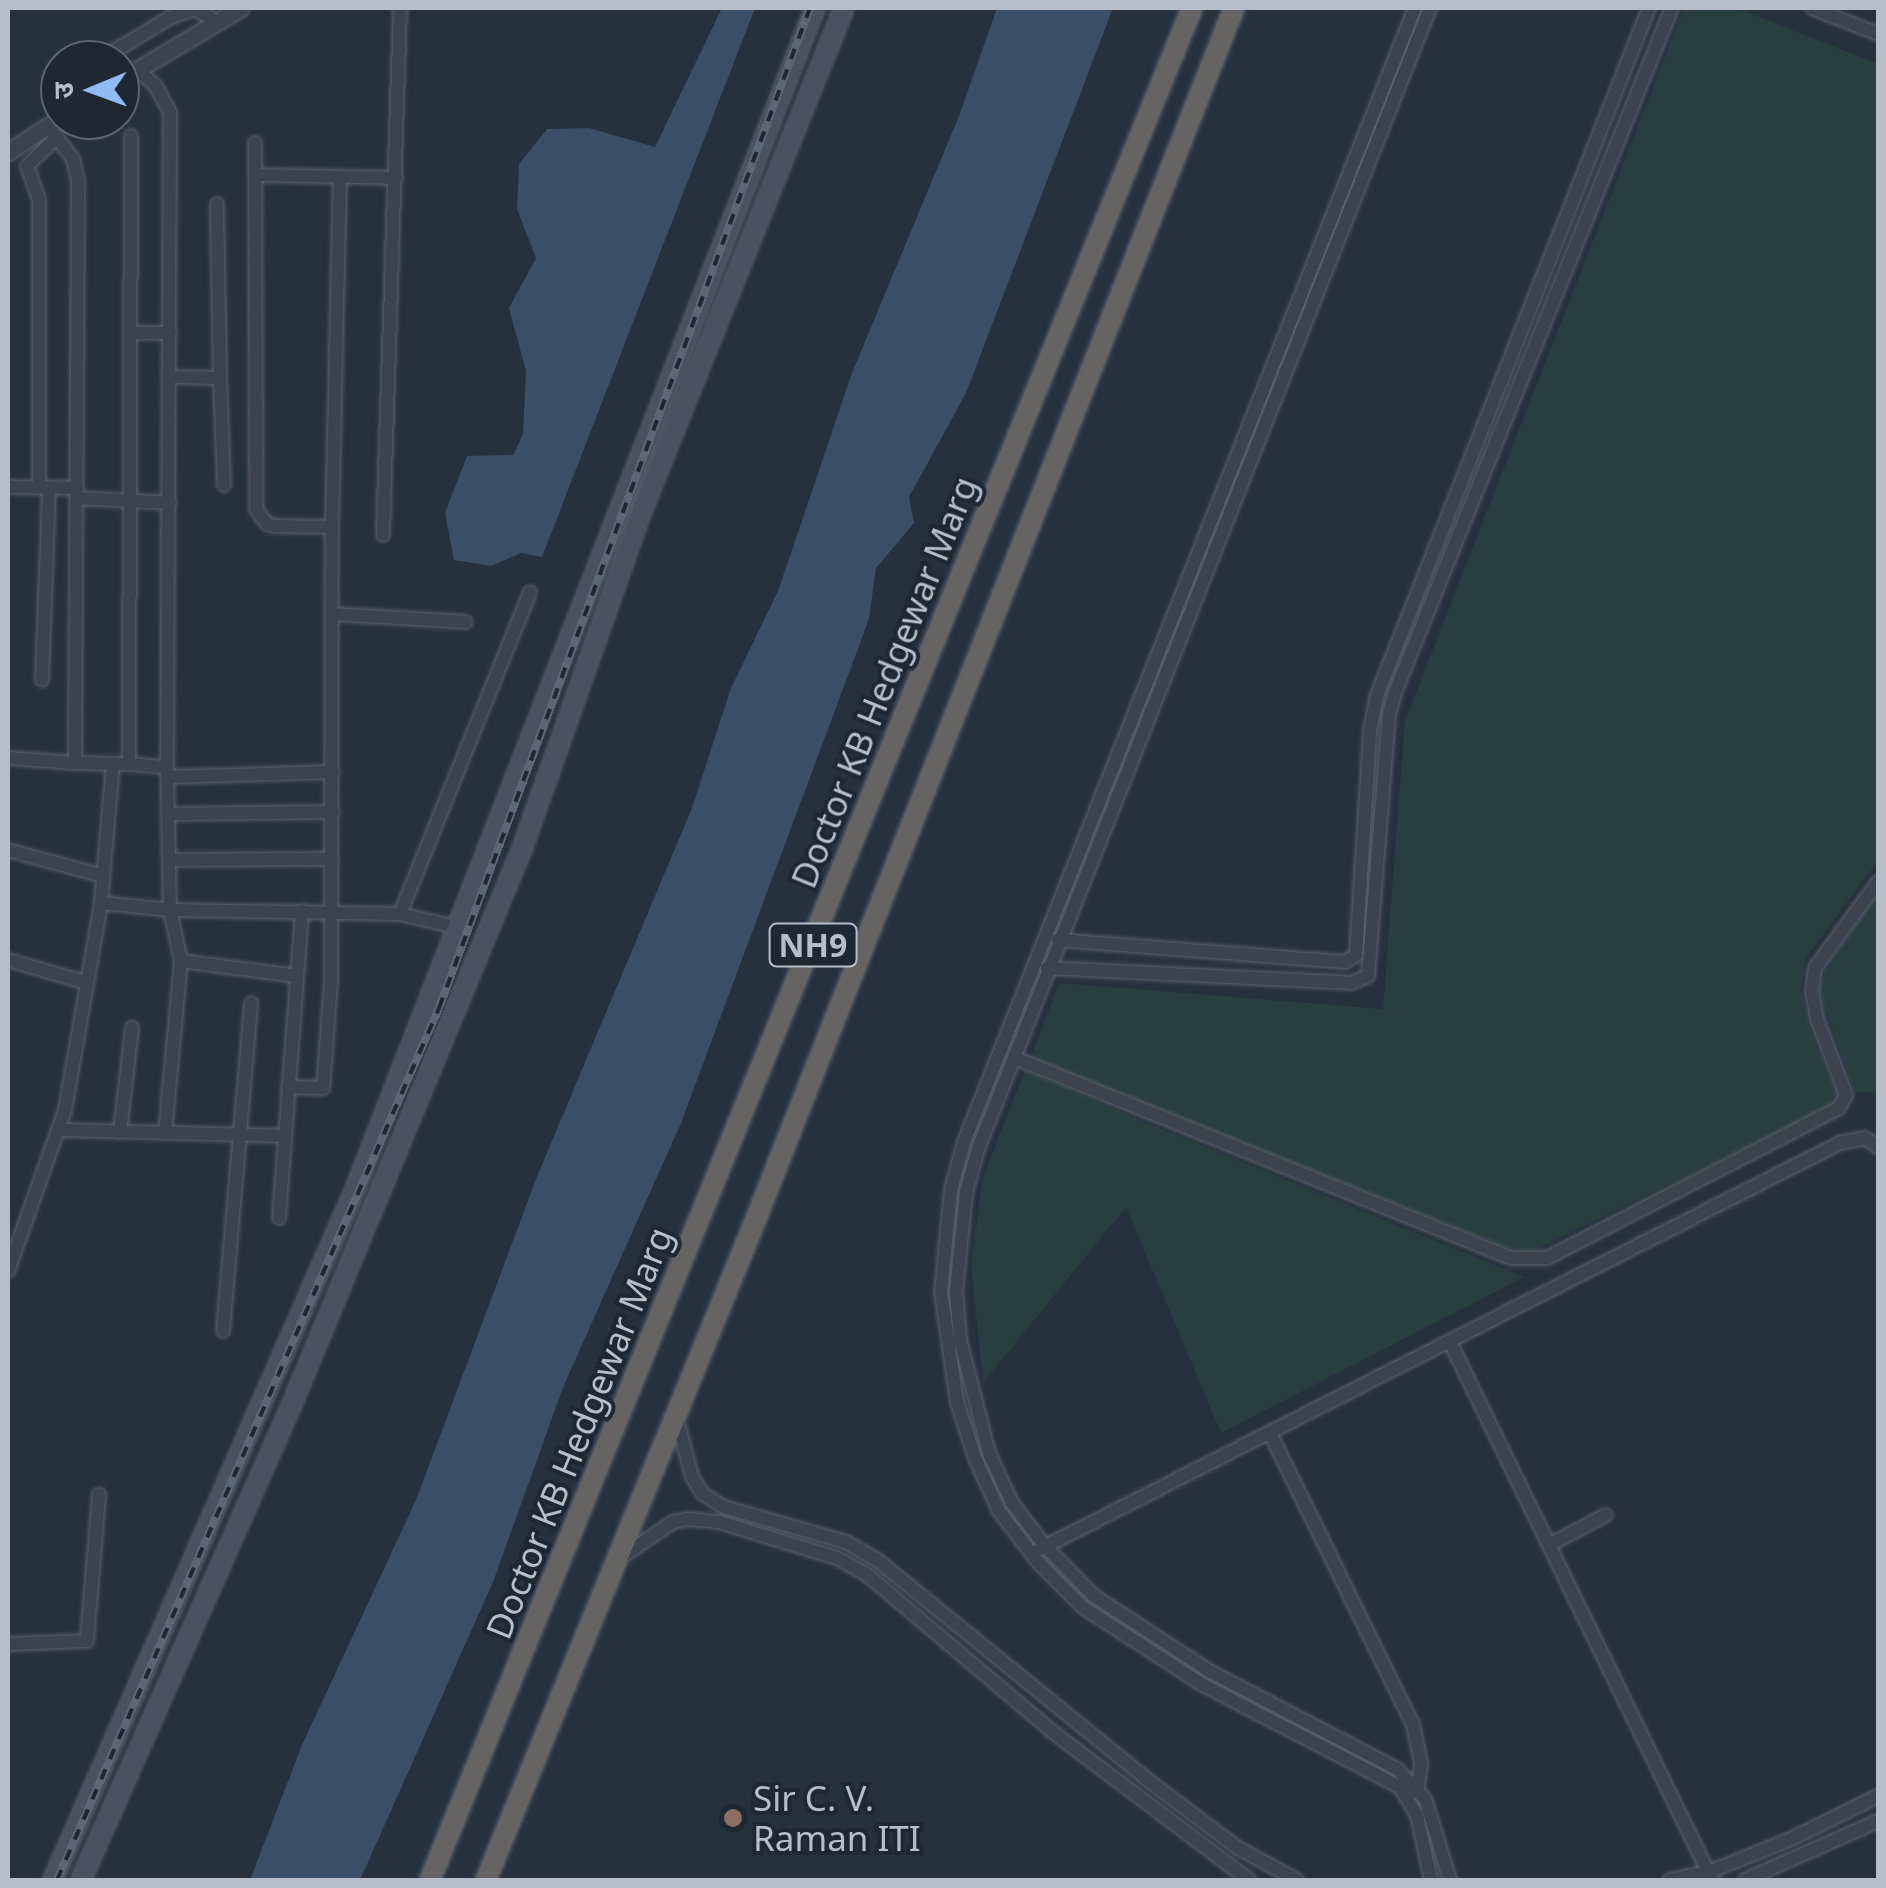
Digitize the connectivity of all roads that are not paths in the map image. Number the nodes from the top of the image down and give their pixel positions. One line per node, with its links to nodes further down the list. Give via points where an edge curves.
1 (240, 8): 13 (street)
2 (400, 8): 26 (street)
3 (815, 8): 62 (main road)
4 (844, 8): 106 (main road, via 642,508 522,849 292,1404)
5 (1192, 8): 107 (highway, Doctor KB Hedgewar Marg / NH9)
6 (1234, 8): 85 (highway, NH9)
7 (1415, 8): 63 (street)
8 (1430, 8): 64 (street)
9 (1649, 8): 64 (street, via 1377,695 1356,955 1345,962)
10 (1672, 8): 68 (street, via 1396,690 1368,976 1351,983)
11 (1812, 8): 14 (street)
12 (169, 13): 13 (street, via 201,9); 15 (street)
13 (217, 22): 16 (street)
14 (1878, 32)
15 (129, 40)
16 (140, 68)
17 (140, 74): 29 (street, via 166,100)
18 (40, 134): 23 (street)
19 (45, 140): 34 (street, via 29,162 36,186)
20 (62, 140): 35 (street, via 74,162)
21 (131, 140): 28 (street)
22 (255, 143): 24 (street)
23 (9, 150)
24 (255, 175): 25 (street); 38 (street, via 256,509 275,526)
25 (340, 177): 26 (street); 38 (street)
26 (396, 178): 39 (street)
27 (217, 204): 31 (street)
28 (132, 332): 29 (street); 36 (street)
29 (170, 333): 30 (street)
30 (170, 377): 31 (street); 37 (street)
31 (220, 378): 32 (street)
32 (224, 485)
33 (8, 487): 34 (street)
34 (44, 488): 35 (street); 43 (street)
35 (77, 493): 36 (street); 45 (street)
36 (132, 501): 37 (street); 47 (street)
37 (170, 502): 48 (street)
38 (332, 527): 41 (street)
39 (383, 535)
40 (530, 592): 61 (street)
41 (333, 614): 42 (street); 49 (street)
42 (466, 622)
43 (42, 680)
44 (8, 758): 45 (street)
45 (75, 763): 46 (street)
46 (114, 764): 47 (street); 55 (street)
47 (129, 764): 48 (street)
48 (168, 772): 49 (street); 51 (street)
49 (333, 772): 50 (street)
50 (334, 812): 51 (street); 53 (street)
51 (170, 814): 54 (street)
52 (8, 850): 55 (street)
53 (332, 859): 54 (street); 60 (street)
54 (170, 860): 58 (street)
55 (103, 876): 57 (street)
56 (1878, 882): 73 (street, via 1815,968 1817,1018 1846,1095 1839,1108 1547,1258 1511,1258)
57 (100, 904): 58 (street); 70 (street)
58 (170, 910): 59 (street); 66 (street)
59 (302, 911): 60 (street); 69 (street)
60 (335, 912): 61 (street); 74 (street, via 323,1088)
61 (400, 914): 62 (street)
62 (460, 928): 105 (main road, via 341,1222)
63 (1045, 939): 64 (street); 67 (street)
64 (1062, 940): 68 (street)
65 (8, 960): 70 (street)
66 (180, 961): 69 (street); 77 (street)
67 (1034, 968): 68 (street); 93 (street, via 964,1142 951,1190 941,1292 957,1402 975,1458 1000,1511)
68 (1050, 968): 73 (street)
69 (296, 976): 74 (street)
70 (87, 983): 75 (street)
71 (251, 1003): 78 (street)
72 (132, 1028): 76 (street)
73 (1015, 1058): 92 (street, via 966,1194 956,1292 960,1340 988,1453 1012,1503)
74 (288, 1087): 79 (street)
75 (60, 1130): 76 (street); 82 (street)
76 (120, 1132): 77 (street)
77 (165, 1133): 78 (street)
78 (241, 1134): 79 (street); 83 (street)
79 (284, 1136): 81 (street)
80 (1878, 1148): 84 (street, via 1864,1138 1840,1143)
81 (280, 1218)
82 (8, 1271)
83 (223, 1331)
84 (1450, 1342): 86 (street); 91 (street)
85 (676, 1415): 88 (street, via 692,1477); 94 (highway, NH9)
86 (1270, 1434): 92 (street); 99 (street, via 1412,1725 1421,1764)
87 (99, 1494): 95 (street, via 87,1642)
88 (712, 1500): 90 (street); 96 (street, via 846,1542 876,1559)
89 (1606, 1515): 91 (street)
90 (705, 1521): 94 (street, via 673,1522); 97 (street, via 808,1549 866,1574)
91 (1549, 1544): 104 (street)
92 (1045, 1546): 93 (street); 99 (street, via 1108,1605 1211,1672 1397,1768)
93 (1032, 1554): 102 (street, via 1084,1608 1270,1722 1390,1779)
94 (615, 1562): 108 (highway, NH9)
95 (8, 1644)
96 (1032, 1688): 97 (street); 98 (street)
97 (1020, 1704): 100 (street)
98 (1146, 1778): 100 (street); 110 (street, via 1238,1848)
99 (1418, 1788): 102 (street); 112 (street)
100 (1133, 1794): 109 (street)
101 (1878, 1796): 104 (street)
102 (1414, 1805): 111 (street)
103 (1878, 1821): 114 (street)
104 (1711, 1876): 113 (street)
105 (53, 1880)
106 (81, 1880)
107 (430, 1880)
108 (486, 1880)
109 (1249, 1880)
110 (1297, 1880)
111 (1431, 1880)
112 (1450, 1880)
113 (1670, 1880)
114 (1745, 1880)

